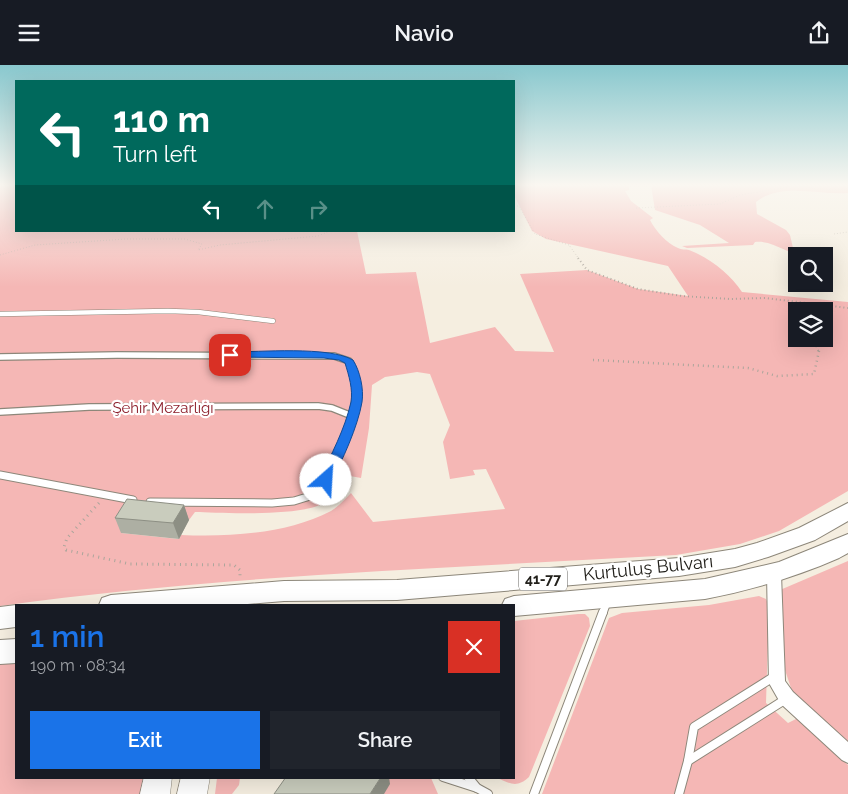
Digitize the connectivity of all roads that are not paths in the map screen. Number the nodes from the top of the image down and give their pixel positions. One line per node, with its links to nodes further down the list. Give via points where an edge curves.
1 (0, 315): 2 (lane, via 168,311)
2 (273, 321)
3 (0, 357): 5 (lane, via 342,357 350,362 356,383)
4 (0, 412): 5 (lane, via 89,407 318,406)
5 (352, 416): 6 (lane, via 326,480 315,492 298,500 188,503 105,497)
6 (0, 475)
7 (848, 511): 11 (highway, Kurtuluş Bulvarı / 41-77, via 785,543 707,563 397,591 284,591)
8 (848, 543): 9 (highway, Kurtuluş Bulvarı / 41-77)
9 (774, 574): 10 (highway, Kurtuluş Bulvarı / 41-77, via 705,589); 19 (street)
10 (609, 597): 14 (highway, Kurtuluş Bulvarı / 41-77); 31 (lane)
11 (233, 599): 12 (highway, Kurtuluş Bulvarı)
12 (186, 602): 13 (highway)
13 (137, 604)
14 (515, 606)
15 (15, 616): 16 (highway)
16 (0, 618)
17 (15, 651): 18 (highway)
18 (0, 652)
19 (775, 676): 20 (street, via 780,691); 22 (lane, via 694,727)
20 (787, 699): 21 (street); 22 (lane)
21 (848, 754)
22 (688, 761): 32 (lane)
23 (158, 779): 28 (main road)
24 (196, 779): 29 (main road)
25 (450, 779): 27 (lane)
26 (470, 779): 27 (lane)
27 (477, 787): 30 (lane)
28 (155, 794)
29 (192, 794)
30 (488, 794)
31 (534, 794)
32 (679, 794)

